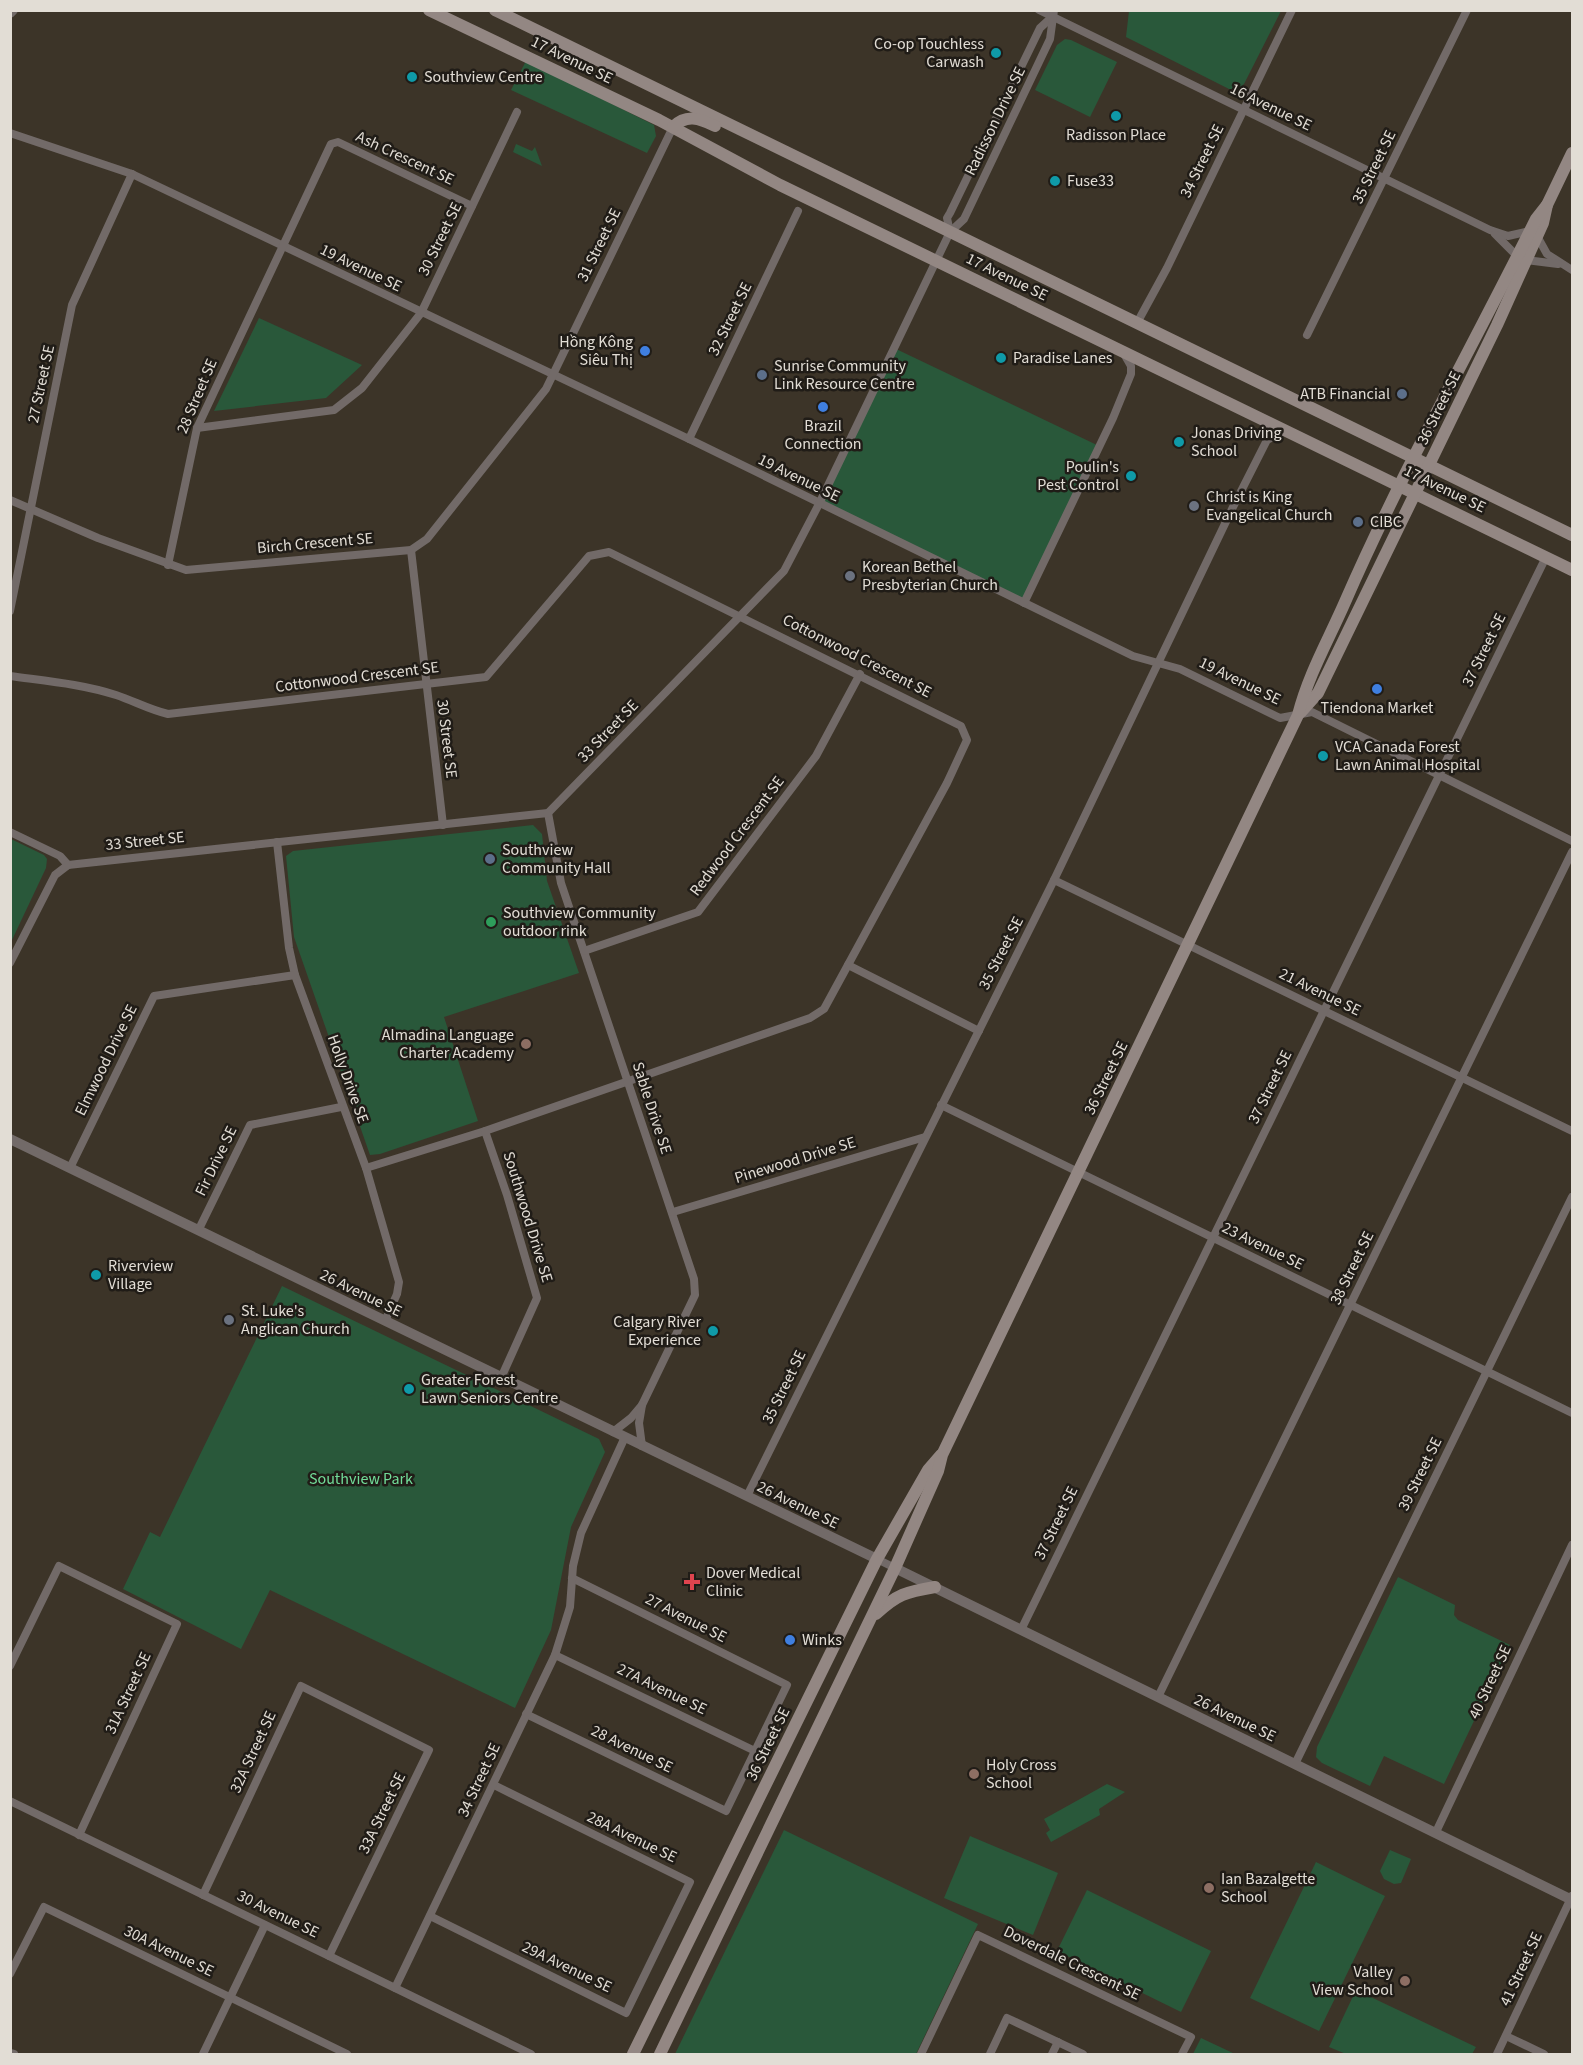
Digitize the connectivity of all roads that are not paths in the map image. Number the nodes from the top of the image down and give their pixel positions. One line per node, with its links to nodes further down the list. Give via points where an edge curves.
1 (429, 10): 9 (main road, 17 Avenue SE)
2 (495, 10): 11 (main road, 17 Avenue SE)
3 (1039, 10): 6 (street, 16 Avenue SE)
4 (1292, 10): 7 (street, 34 Street SE)
5 (1467, 10): 14 (street, 35 Street SE)
6 (1053, 14): 7 (street, 16 Avenue SE); 18 (street, Radisson Drive SE, via 1040,28 950,213); 18 (street, Radisson Drive SE, via 1052,34 1027,91 961,225)
7 (1244, 110): 14 (street, 16 Avenue SE); 26 (street, 34 Street SE)
8 (517, 112): 15 (street, 30 Street SE)
9 (673, 127): 11 (main road, via 681,119 698,118 751,143); 22 (main road, 17 Avenue SE); 29 (street, 31 Street SE)
10 (10, 134): 13 (street, 19 Avenue SE)
11 (768, 143): 18 (main road, 17 Avenue SE)
12 (1572, 153): 19 (main road, 36 Street SE)
13 (132, 174): 20 (street, 19 Avenue SE); 39 (street, 27 Street SE, via 72,305)
14 (1385, 178): 17 (street, 16 Avenue SE); 27 (street, 35 Street SE)
15 (472, 206): 20 (street, Ash Crescent SE, via 338,142 331,144); 25 (street, 30 Street SE)
16 (798, 211): 32 (street, 32 Street SE)
17 (1490, 230): 19 (street, 16 Avenue SE, via 1508,236); 21 (street, 16 Avenue SE)
18 (950, 232): 22 (street, Radisson Drive SE); 26 (main road, 17 Avenue SE)
19 (1533, 233): 21 (main road, 36 Street SE); 23 (street, via 1547,254)
20 (281, 246): 25 (street, 19 Avenue SE); 30 (street, 28 Street SE)
21 (1521, 258): 23 (street); 33 (main road, 36 Street SE); 34 (main road, 36 Street SE)
22 (936, 261): 28 (main road, 17 Avenue SE); 38 (street, 33 Street SE)
23 (1562, 264): 24 (street)
24 (1572, 270)
25 (421, 313): 29 (street, 19 Avenue SE); 30 (street, 30 Street SE, via 362,388 334,410)
26 (1137, 323): 33 (main road, 17 Avenue SE)
27 (1306, 335)
28 (1123, 351): 31 (main road, 17 Avenue SE); 45 (street, via 1131,374)
29 (553, 376): 32 (street, 19 Avenue SE); 41 (street, via 427,539)
30 (197, 428): 43 (street, 28 Street SE)
31 (1287, 430): 35 (main road, 17 Avenue SE); 48 (street, 35 Street SE, via 1267,440)
32 (689, 439): 38 (street, 19 Avenue SE)
33 (1414, 457): 34 (main road, 17 Avenue SE); 35 (main road, 36 Street SE)
34 (1429, 465): 36 (main road, 36 Street SE); 40 (main road, 17 Avenue SE)
35 (1400, 485): 36 (main road, 17 Avenue SE); 52 (main road, 36 Street SE, via 1306,682)
36 (1416, 493): 42 (main road, 17 Avenue SE); 52 (main road, 36 Street SE, via 1317,693)
37 (10, 500): 39 (street, Birch Crescent SE)
38 (819, 504): 45 (street, 19 Avenue SE); 47 (street, 33 Street SE, via 784,571)
39 (30, 508): 43 (street, Birch Crescent SE); 46 (street, 27 Street SE)
40 (1572, 535)
41 (411, 550): 43 (street, Birch Crescent SE, via 186,570); 51 (street, 30 Street SE, via 421,615)
42 (1546, 557): 44 (main road, 17 Avenue SE); 53 (street, 37 Street SE)
43 (168, 565)
44 (1572, 570)
45 (1024, 603): 48 (street, 19 Avenue SE, via 1133,656)
46 (10, 611)
47 (741, 616): 49 (street, Cottonwood Crescent SE); 51 (street, Cottonwood Crescent SE, via 609,552 590,555 486,677); 54 (street, 33 Street SE)
48 (1158, 663): 52 (street, 19 Avenue SE, via 1180,669 1280,718); 61 (street, 35 Street SE)
49 (860, 674): 63 (street, Redwood Crescent SE, via 816,756 698,912); 65 (street, Cottonwood Crescent SE, via 962,726 967,740)
50 (10, 676): 51 (street, Cottonwood Crescent SE, via 70,684 168,714)
51 (425, 685): 55 (street, 30 Street SE)
52 (1298, 715): 53 (street, 19 Avenue SE, via 1312,712); 62 (main road, 36 Street SE)
53 (1439, 775): 57 (street, 19 Avenue SE); 67 (street, 37 Street SE)
54 (548, 813): 55 (street, 33 Street SE); 63 (street, Sable Drive SE, via 561,883)
55 (443, 825): 58 (street, 33 Street SE)
56 (10, 832): 60 (street, via 60,856)
57 (1572, 841)
58 (277, 842): 60 (street, 33 Street SE); 66 (street, Holly Drive SE)
59 (1572, 852): 69 (street, 38 Street SE)
60 (68, 865): 64 (street, via 55,875)
61 (1054, 880): 62 (street, 21 Avenue SE); 68 (street, 35 Street SE)
62 (1188, 945): 67 (street, 21 Avenue SE); 79 (main road, 36 Street SE)
63 (584, 951): 70 (street, Sable Drive SE)
64 (10, 963)
65 (848, 965): 68 (street); 70 (street, Cottonwood Crescent SE, via 824,1009 810,1018)
66 (295, 975): 72 (street, Holly Drive SE); 77 (street, Elmwood Drive SE, via 154,996)
67 (1324, 1011): 69 (street, 21 Avenue SE); 83 (street, 37 Street SE)
68 (979, 1031): 71 (street, 35 Street SE)
69 (1462, 1078): 74 (street, 21 Avenue SE); 84 (street, 38 Street SE)
70 (628, 1083): 73 (street, Cottonwood Crescent SE); 81 (street, Sable Drive SE)
71 (941, 1105): 75 (street, 35 Street SE); 79 (street, 23 Avenue SE)
72 (341, 1107): 78 (street, Holly Drive SE); 82 (street, Fir Drive SE, via 250,1125)
73 (484, 1131): 78 (street, Cottonwood Crescent SE); 87 (street, Southwood Drive SE, via 537,1298)
74 (1572, 1131)
75 (925, 1137): 81 (street, Pinewood Drive SE); 94 (street, 35 Street SE)
76 (10, 1139): 77 (street, 26 Avenue SE)
77 (70, 1168): 82 (street, 26 Avenue SE)
78 (366, 1168): 85 (street, Holly Drive SE, via 399,1282)
79 (1079, 1172): 83 (street, 23 Avenue SE); 93 (main road, 36 Street SE)
80 (1572, 1197): 86 (street, 39 Street SE)
81 (673, 1212): 88 (street, Sable Drive SE, via 694,1279 695,1295)
82 (199, 1229): 85 (street, 26 Avenue SE)
83 (1213, 1238): 84 (street, 23 Avenue SE); 101 (street, 37 Street SE)
84 (1351, 1305): 86 (street, 23 Avenue SE); 104 (street, 38 Street SE)
85 (384, 1321): 87 (street, 26 Avenue SE)
86 (1486, 1371): 89 (street, 23 Avenue SE); 108 (street, 39 Street SE)
87 (501, 1378): 90 (street, 26 Avenue SE)
88 (642, 1405): 90 (street, Sable Drive SE); 92 (street, Sable Drive SE)
89 (1572, 1413)
90 (613, 1432): 91 (street, 26 Avenue SE)
91 (625, 1437): 92 (street, 26 Avenue SE); 98 (street, via 581,1533)
92 (642, 1446): 94 (street, 26 Avenue SE)
93 (942, 1455): 96 (main road, 36 Street SE, via 928,1470); 97 (main road, 36 Street SE)
94 (747, 1496): 96 (street, 26 Avenue SE)
95 (1572, 1545): 111 (street, 40 Street SE)
96 (877, 1559): 97 (street, 26 Avenue SE); 124 (main road, 36 Street SE)
97 (895, 1568): 99 (street, 26 Avenue SE); 100 (main road, 36 Street SE)
98 (572, 1578): 102 (street, 34 Street SE, via 566,1626); 107 (street, 27 Avenue SE, via 787,1685)
99 (935, 1587): 100 (main road, via 904,1592); 101 (street, 26 Avenue SE)
100 (871, 1619): 128 (main road, 36 Street SE)
101 (1021, 1630): 104 (street, 26 Avenue SE)
102 (555, 1655): 105 (street, 34 Street SE); 107 (street, 27A Avenue SE)
103 (10, 1666): 112 (street, 31A Street SE, via 59,1566 177,1624)
104 (1158, 1697): 108 (street, 26 Avenue SE)
105 (526, 1714): 107 (street, 28 Avenue SE, via 726,1811); 109 (street, 34 Street SE)
106 (364, 1717): 113 (street, 32A Street SE, via 300,1686); 118 (street, 33A Street SE, via 429,1750)
107 (755, 1751)
108 (1295, 1764): 111 (street, 26 Avenue SE)
109 (494, 1785): 115 (street, 34 Street SE); 117 (street, 28A Avenue SE, via 690,1882)
110 (10, 1802): 112 (street, 30 Avenue SE)
111 (1436, 1832): 114 (street, 26 Avenue SE)
112 (79, 1834): 113 (street, 30 Avenue SE)
113 (203, 1895): 116 (street, 30 Avenue SE)
114 (1572, 1898): 122 (street, 41 Street SE)
115 (430, 1916): 117 (street, 29A Avenue SE, via 626,2013); 120 (street, 34 Street SE)
116 (265, 1925): 118 (street, 30 Avenue SE); 121 (street)
117 (658, 1948)
118 (329, 1956): 120 (street, 30 Avenue SE)
119 (11, 1973): 121 (street, 30A Avenue SE, via 44,1907)
120 (395, 1988): 127 (street, 30 Avenue SE)
121 (230, 1998): 125 (street); 126 (street, 30A Avenue SE)
122 (1506, 2036): 134 (street, 41 Street SE); 135 (street)
123 (1058, 2042): 130 (street, via 1007,2018); 131 (street); 132 (street)
124 (632, 2052)
125 (203, 2055)
126 (347, 2055)
127 (531, 2055)
128 (660, 2055)
129 (921, 2055): 133 (street, Doverdale Crescent SE, via 978,1935 1191,2037)
130 (990, 2055)
131 (1052, 2055)
132 (1083, 2055)
133 (1182, 2055)
134 (1497, 2055)
135 (1544, 2055)

